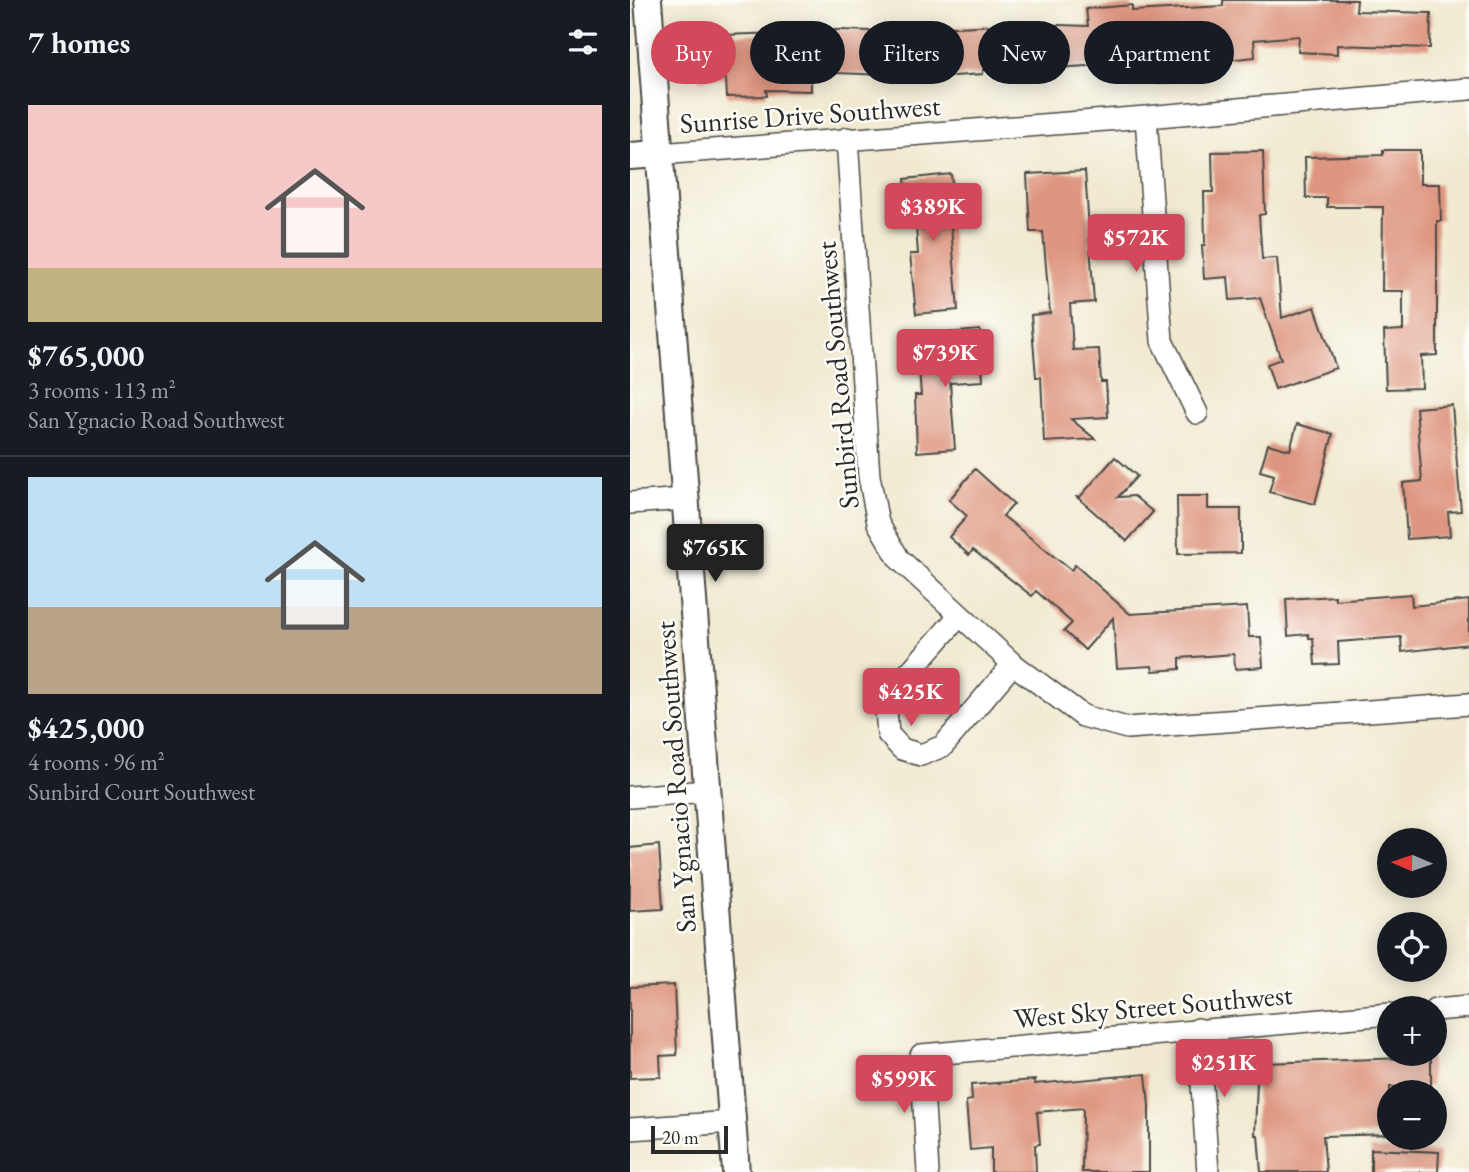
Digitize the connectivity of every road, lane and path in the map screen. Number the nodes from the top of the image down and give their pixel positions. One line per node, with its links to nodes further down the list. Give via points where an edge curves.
1 (648, 0): 5 (street, San Ygnacio Road Southwest)
2 (1469, 89): 3 (street, Sunrise Drive Southwest)
3 (1146, 117): 4 (street, Sunrise Drive Southwest); 7 (street, via 1162,341)
4 (847, 138): 5 (street, Sunrise Drive Southwest); 10 (street, Sunbird Road Southwest, via 869,476 878,523 899,559)
5 (659, 154): 6 (street); 8 (street, San Ygnacio Road Southwest)
6 (630, 156)
7 (1197, 413)
8 (685, 499): 9 (street); 13 (street, San Ygnacio Road Southwest)
9 (630, 503)
10 (959, 616): 11 (street, Sunbird Road Southwest); 11 (street, via 893,691 886,710 888,734 902,749 921,755 943,746)
11 (1013, 664): 12 (street, Sunbird Road Southwest, via 1083,716 1127,729)
12 (1469, 704)
13 (707, 792): 14 (street); 19 (street, San Ygnacio Road Southwest)
14 (630, 797)
15 (1469, 1007): 16 (street)
16 (1447, 1009)
17 (1377, 1015): 18 (street, West Sky Street Southwest)
18 (1198, 1029): 22 (street, West Sky Street Southwest, via 921,1055); 23 (street)
19 (733, 1122): 20 (street); 21 (street, San Ygnacio Road Southwest)
20 (630, 1129)
21 (736, 1172)
22 (928, 1172)
23 (1208, 1172)

